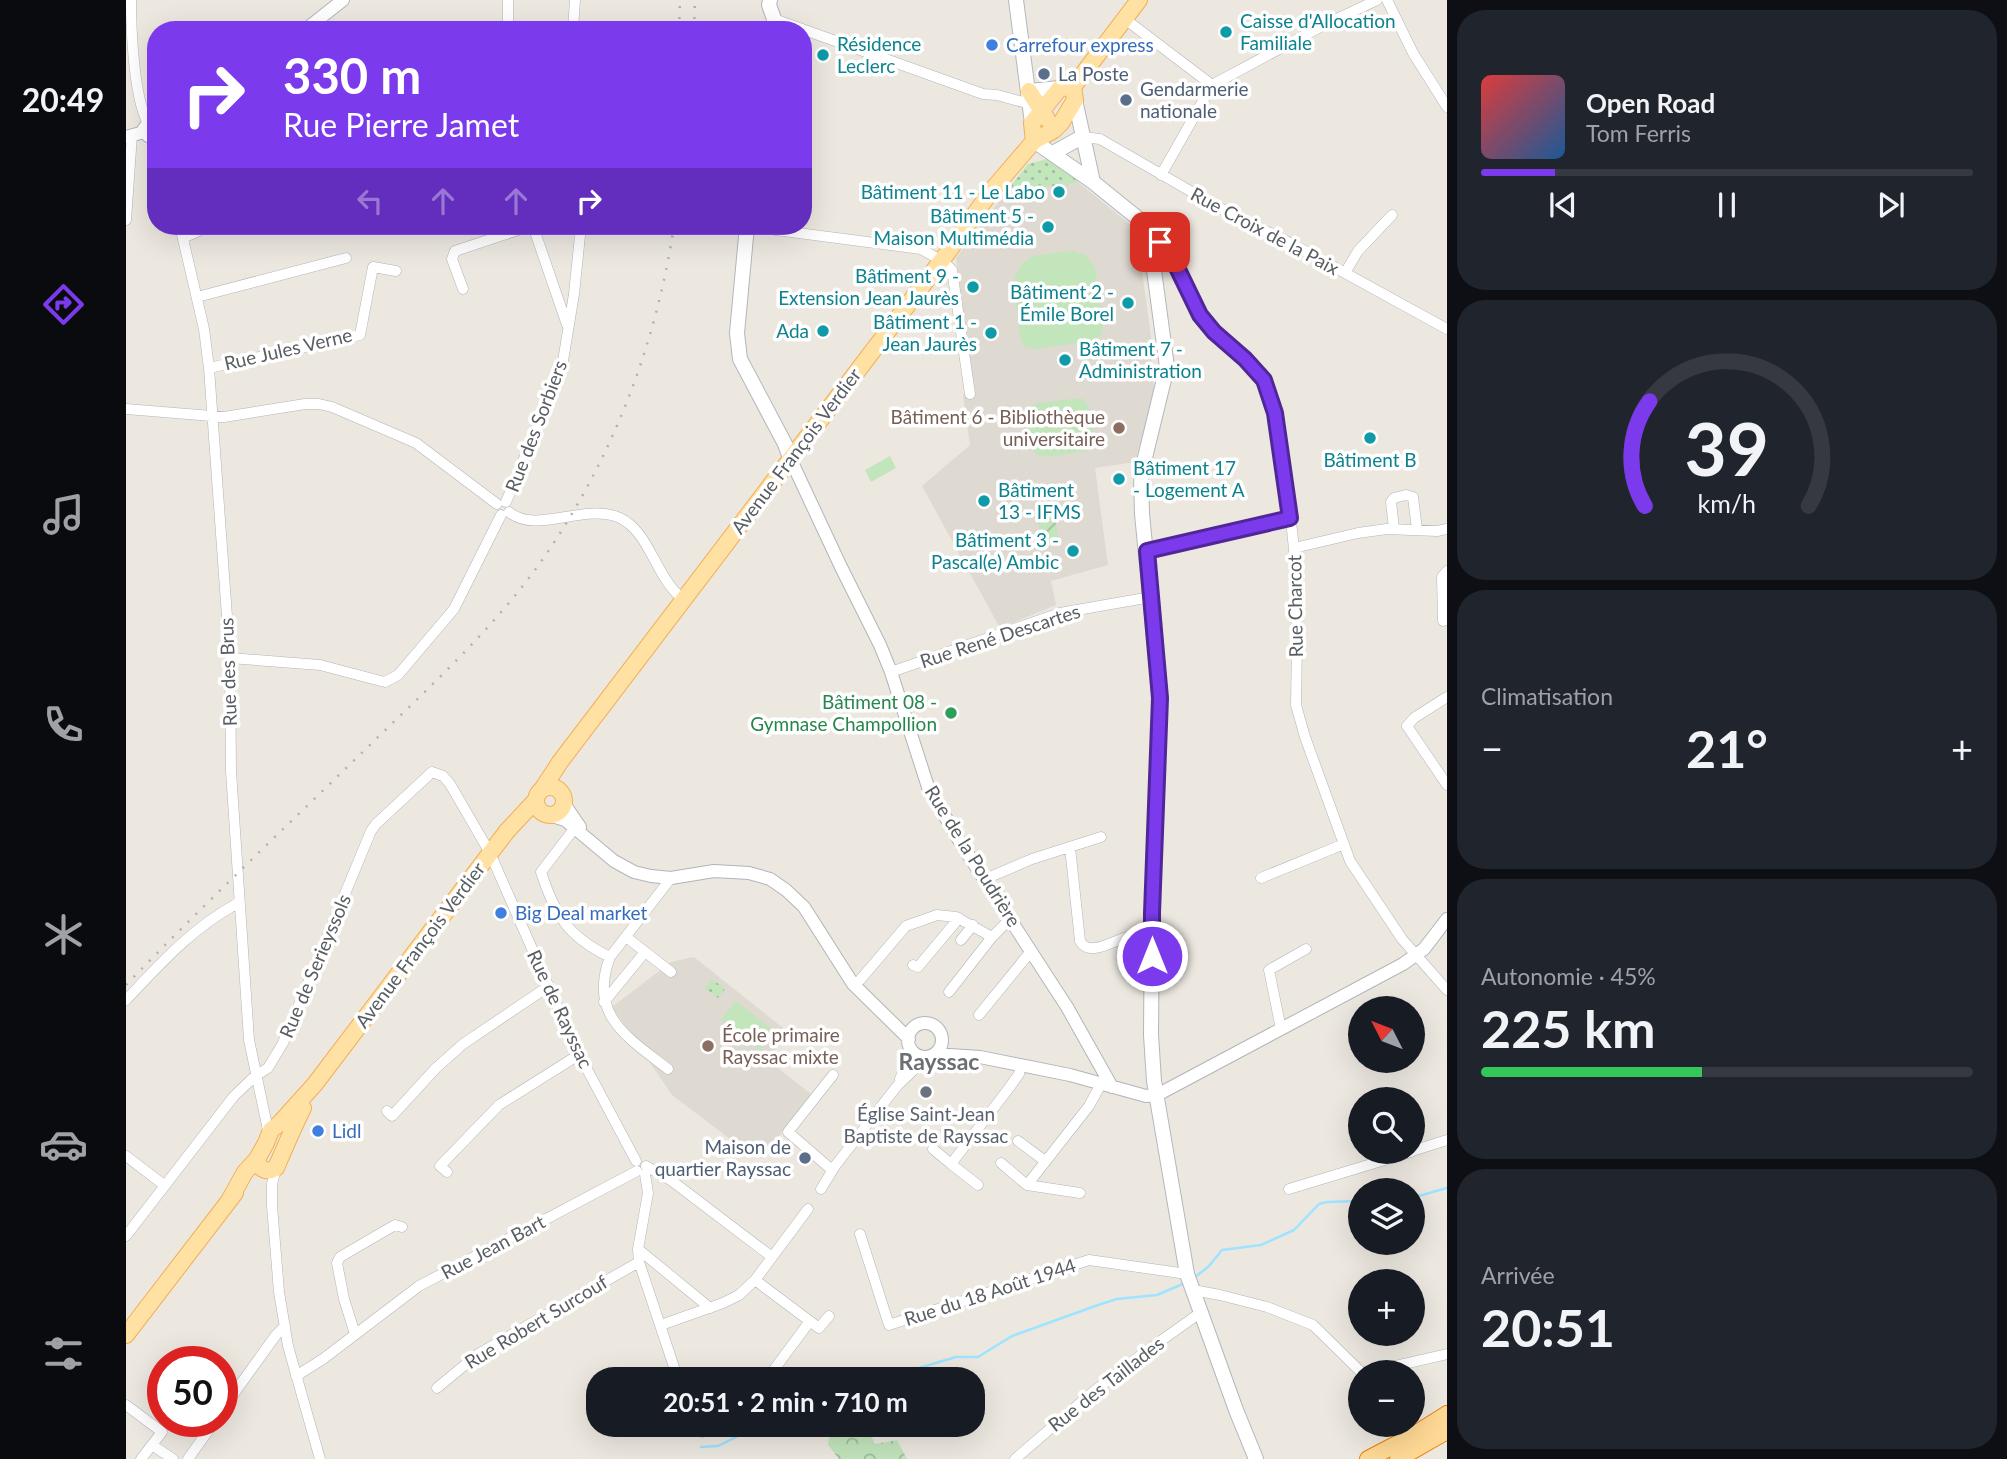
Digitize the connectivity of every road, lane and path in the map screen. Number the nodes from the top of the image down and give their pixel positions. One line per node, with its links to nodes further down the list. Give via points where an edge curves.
1 (131, 0): 23 (street)
2 (343, 0): 12 (street)
3 (508, 0): 13 (street)
4 (575, 0): 14 (street)
5 (760, 0): 15 (main road)
6 (770, 0): 16 (main road)
7 (1016, 0): 20 (main road)
8 (1139, 0): 11 (main road)
9 (1377, 0): 18 (street)
10 (1387, 0): 21 (street)
11 (1125, 19): 18 (street); 19 (main road)
12 (316, 21)
13 (508, 21)
14 (574, 21)
15 (768, 21)
16 (773, 21)
17 (812, 37): 20 (street)
18 (1212, 85): 27 (street)
19 (1069, 92): 20 (main road); 20 (main road); 22 (main road); 24 (main road)
20 (1033, 107): 22 (main road); 25 (main road)
21 (1447, 107)
22 (1054, 130): 25 (main road)
23 (146, 133): 30 (street)
24 (1082, 137): 26 (main road); 27 (street, Rue Croix de la Paix, via 1100,139); 28 (main road)
25 (1034, 141): 26 (main road); 41 (main road, Avenue François Verdier)
26 (1053, 153): 28 (main road)
27 (1161, 175): 43 (street, Rue Croix de la Paix)
28 (1093, 182): 39 (main road, via 1147,226)
29 (1392, 215): 43 (street, via 1358,251)
30 (126, 220)
31 (182, 235): 38 (street, Rue des Brus)
32 (190, 235): 38 (street)
33 (504, 235): 44 (street, via 455,251 452,259)
34 (534, 235): 46 (street)
35 (580, 235): 45 (street, Rue des Sorbiers)
36 (746, 235): 54 (main road, via 737,347)
37 (812, 235): 41 (street, via 921,249)
38 (183, 238): 47 (street, Rue des Brus)
39 (1150, 241): 56 (street, Rue Charcot, via 1160,242 1170,253 1200,315 1264,380 1275,413); 61 (main road, via 1167,367 1141,474)
40 (346, 258): 47 (street)
41 (941, 260): 51 (street, via 952,270); 54 (main road, Avenue François Verdier)
42 (397, 271): 50 (street, Rue Jules Verne, via 373,267 360,335)
43 (1345, 273): 49 (street, Rue Croix de la Paix)
44 (463, 289)
45 (574, 294): 46 (street); 48 (street, Rue des Sorbiers)
46 (557, 295): 48 (street)
47 (197, 297): 50 (street, Rue des Brus)
48 (568, 327): 55 (street, Rue des Sorbiers, via 562,367)
49 (1447, 329)
50 (209, 368): 53 (street, Rue des Brus)
51 (970, 394)
52 (126, 409): 53 (street)
53 (219, 417): 55 (street, via 305,404 332,407 416,443); 66 (street, Rue des Brus, via 213,446)
54 (790, 458): 64 (main road, Avenue François Verdier); 67 (street, Rue de la Poudrière)
55 (503, 508): 64 (street, via 523,520 594,513 618,516 634,528); 66 (street, Rue des Sorbiers, via 454,609 391,679 385,682 320,665)
56 (1290, 518): 60 (street, Rue Charcot); 61 (street)
57 (1394, 529): 59 (street); 59 (street, via 1391,502 1406,495 1415,503); 60 (street)
58 (1447, 529): 59 (street)
59 (1417, 530)
60 (1294, 548): 74 (street, Rue Charcot, via 1296,705)
61 (1147, 551): 63 (main road)
62 (1447, 571): 65 (street, via 1442,577 1443,621)
63 (1151, 597): 67 (street, Rue René Descartes, via 1060,613); 87 (main road, via 1160,698)
64 (683, 599): 70 (main road, Avenue François Verdier, via 560,762)
65 (1447, 621)
66 (230, 658): 80 (street, Rue des Brus)
67 (891, 672): 79 (street, Rue de la Poudrière, via 928,787)
68 (1447, 697): 69 (street, via 1407,726)
69 (1447, 784)
70 (545, 802): 71 (street); 73 (street, via 567,808); 76 (main road, Avenue François Verdier, via 507,831)
71 (574, 829): 73 (street); 93 (street, via 541,872 564,924 587,945)
72 (1101, 837): 75 (street)
73 (590, 842): 77 (street, via 634,872)
74 (1343, 844): 78 (street); 92 (street, Rue Charcot, via 1373,898)
75 (1070, 847): 79 (street); 87 (street, via 1082,946 1097,948 1131,936)
76 (490, 853): 97 (street, Rue de Rayssac); 115 (street, Rue de Serieyssols, via 450,784 438,773 426,776 376,824 283,1043 268,1068); 121 (main road, Avenue François Verdier, via 315,1084)
77 (671, 878): 85 (street); 96 (street, via 714,871 770,879 804,907)
78 (1261, 878)
79 (985, 879): 82 (street, Rue de la Poudrière)
80 (238, 902): 100 (street, via 182,942); 115 (street, Rue des Brus)
81 (959, 918): 84 (street); 94 (street, via 918,967); 96 (street, via 937,915 906,926)
82 (1010, 919): 86 (street); 91 (street, Rue de la Poudrière)
83 (1447, 919): 92 (street)
84 (973, 925): 86 (street); 88 (street)
85 (626, 937): 90 (street); 93 (street)
86 (992, 937): 99 (street)
87 (1152, 939): 119 (main road, via 1151,1035)
88 (961, 940)
89 (1306, 949): 105 (street, via 1269,970)
90 (645, 952): 95 (street); 101 (street)
91 (1032, 953): 102 (street); 108 (street, Rue de la Poudrière)
92 (1416, 955): 98 (street, Rue Charcot); 105 (street)
93 (610, 957): 101 (street, via 603,981)
94 (913, 965)
95 (671, 972)
96 (853, 984): 103 (street)
97 (549, 986): 109 (street, Rue de Rayssac); 120 (street, via 463,1044 392,1116)
98 (1447, 990)
99 (949, 992)
100 (126, 1000)
101 (604, 1002): 113 (street, via 618,1026)
102 (979, 1015)
103 (888, 1018): 104 (street); 107 (street)
104 (917, 1026): 106 (street, via 933,1025); 107 (street)
105 (1281, 1029): 119 (street)
106 (942, 1037): 110 (street, via 941,1046); 111 (street)
107 (910, 1044): 110 (street, via 919,1055); 117 (street)
108 (1092, 1053): 116 (street); 118 (street, Rue de la Poudrière)
109 (580, 1054): 132 (street, Rue de Rayssac); 134 (street, via 499,1105 440,1166)
110 (931, 1055): 111 (street); 117 (street)
111 (980, 1057): 112 (street)
112 (1021, 1065): 116 (street); 129 (street)
113 (668, 1069)
114 (833, 1075): 133 (street, via 788,1132)
115 (255, 1076): 121 (street, Rue des Brus); 135 (street, Rue de Serieyssols)
116 (1083, 1079): 118 (street)
117 (897, 1086): 133 (street)
118 (1107, 1086): 119 (street); 127 (street)
119 (1157, 1095): 149 (main road)
120 (387, 1111)
121 (276, 1128): 131 (main road, via 289,1139)
122 (1447, 1140): 124 (street)
123 (1018, 1141): 127 (street)
124 (1425, 1147)
125 (933, 1149): 129 (street)
126 (126, 1156): 135 (street)
127 (1045, 1161): 137 (street)
128 (1001, 1163): 137 (street)
129 (951, 1164): 136 (street)
130 (1370, 1164): 139 (street)
131 (265, 1166): 155 (street); 157 (main road, via 245,1172 230,1199)
132 (641, 1168): 145 (street, Rue de Rayssac, via 648,1193); 146 (street, via 672,1181); 156 (street, Rue Jean Bart, via 419,1286)
133 (832, 1170): 138 (street)
134 (447, 1172)
135 (164, 1185): 144 (street, Rue de Serieyssols)
136 (978, 1185)
137 (1027, 1185): 140 (street)
138 (821, 1189)
139 (1289, 1189)
140 (1080, 1193)
141 (808, 1209): 146 (street)
142 (402, 1227): 156 (street, via 395,1226 337,1263)
143 (860, 1234): 149 (street, Rue du 18 Août 1944, via 889,1325 1089,1260)
144 (126, 1236)
145 (638, 1249): 147 (street, Rue de Rayssac); 150 (street)
146 (772, 1257): 148 (street)
147 (639, 1262): 154 (street, Rue de Rayssac); 165 (street, Rue Robert Surcouf, via 478,1354)
148 (755, 1280): 150 (street, via 739,1295); 153 (street)
149 (1190, 1282): 151 (main road); 159 (street, via 1313,1325)
150 (710, 1308): 154 (street)
151 (1200, 1313): 175 (street, Rue des Taillades, via 1124,1368); 176 (main road)
152 (829, 1316): 153 (street, via 819,1328)
153 (810, 1321): 162 (street)
154 (661, 1325): 161 (street, Rue de Rayssac)
155 (285, 1326): 163 (street); 164 (street)
156 (355, 1334): 163 (street, Rue Jean Bart)
157 (126, 1335)
158 (1447, 1354): 160 (street)
159 (1349, 1360)
160 (1421, 1360)
161 (674, 1367)
162 (776, 1367)
163 (296, 1376): 174 (street)
164 (238, 1388)
165 (436, 1388)
166 (126, 1405): 170 (street, via 162,1432)
167 (1447, 1414): 177 (highway)
168 (1447, 1431): 178 (highway)
169 (204, 1437): 173 (street)
170 (152, 1444): 171 (street); 172 (street)
171 (141, 1459)
172 (173, 1459)
173 (188, 1459)
174 (320, 1459)
175 (1015, 1459)
176 (1256, 1459)
177 (1368, 1459)
178 (1398, 1459)

